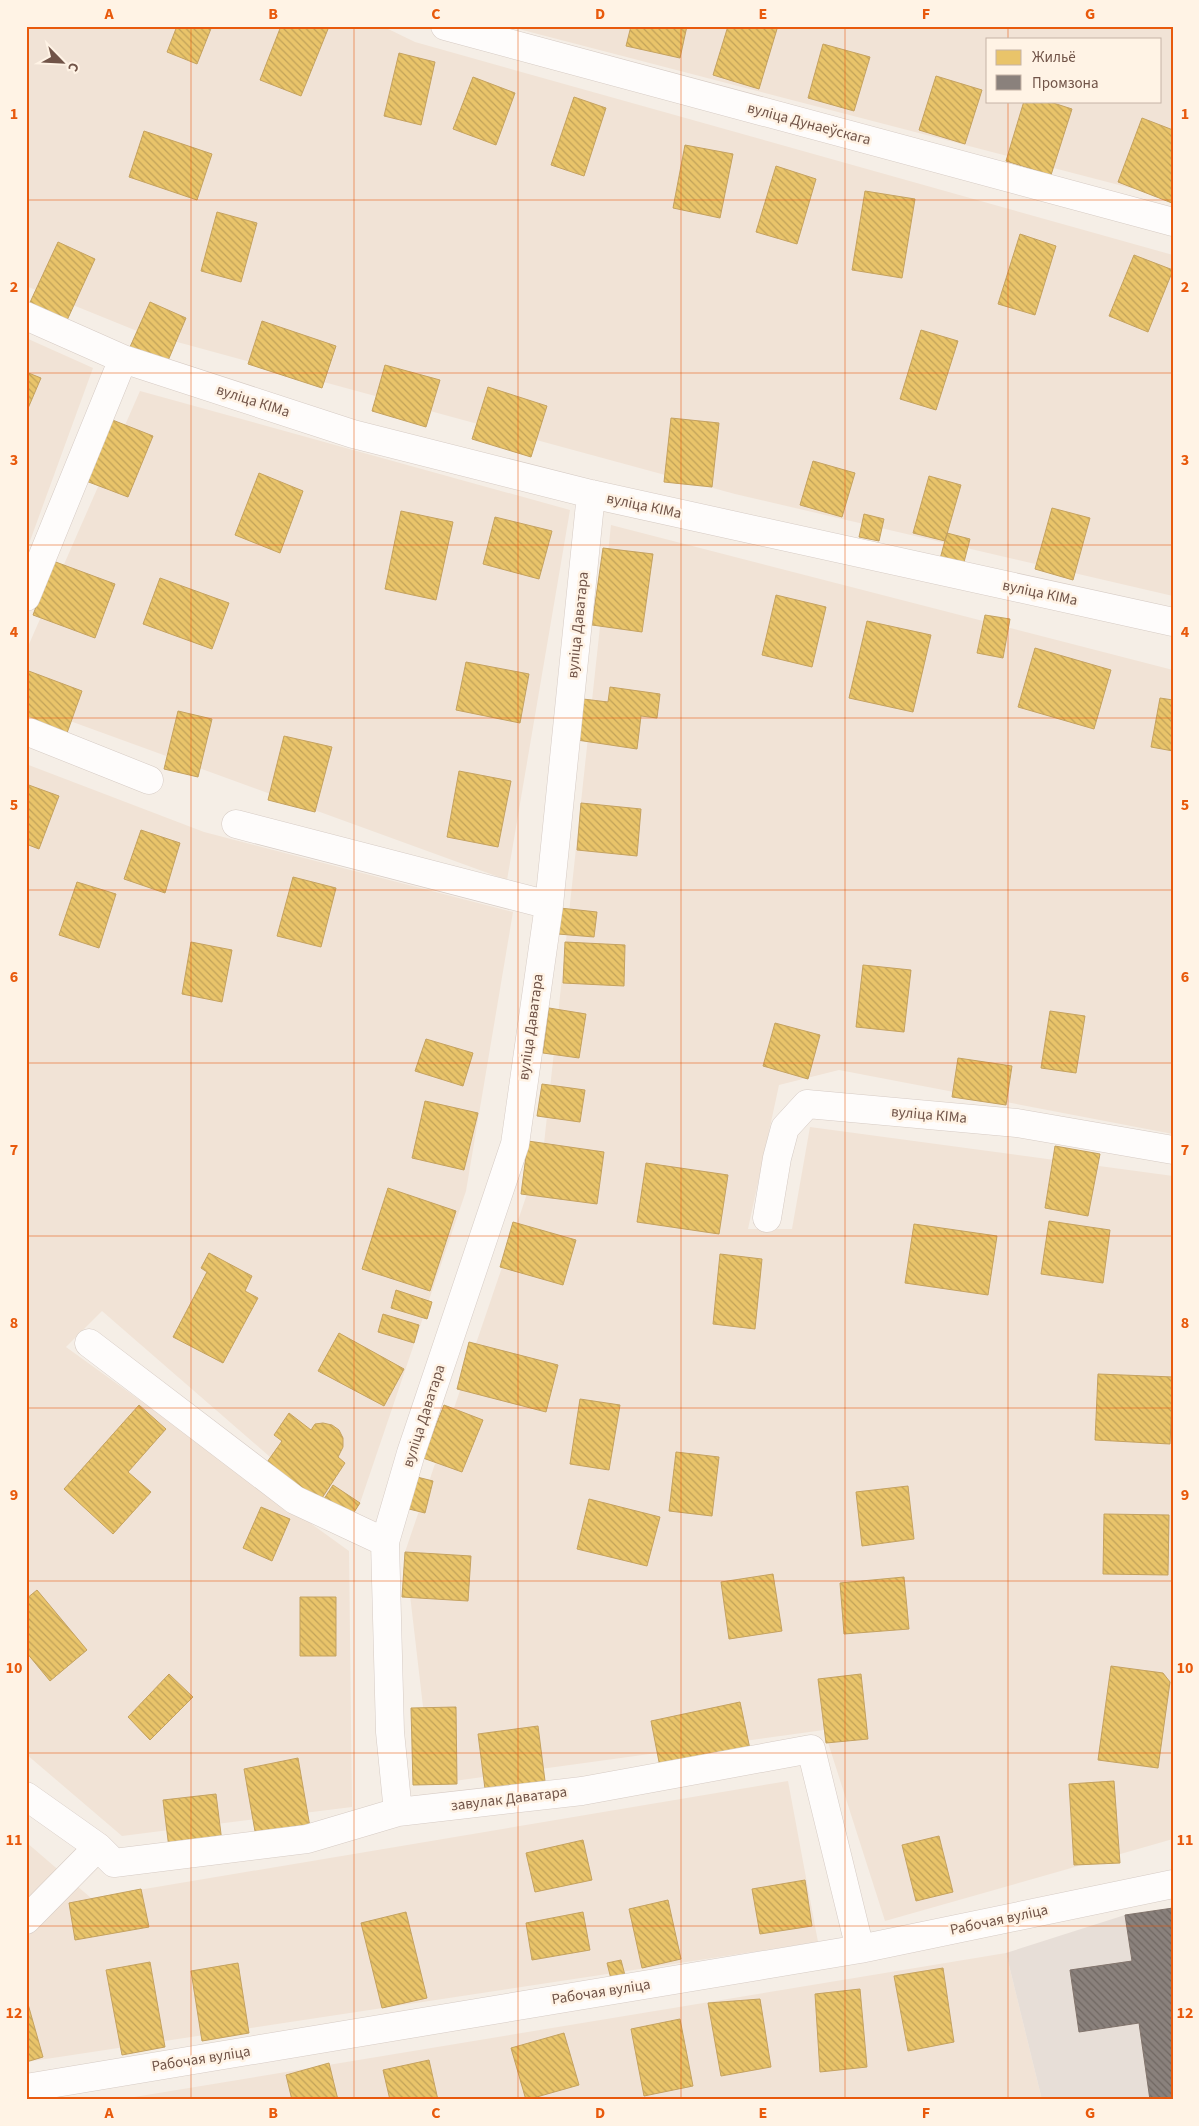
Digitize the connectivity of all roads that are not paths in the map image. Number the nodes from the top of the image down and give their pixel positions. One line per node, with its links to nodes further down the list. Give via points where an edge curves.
1 (445, 26): 2 (street, вуліца Дунаеўскага)
2 (1173, 222)
3 (26, 316): 4 (street, вуліца КІМа)
4 (123, 359): 5 (street, вуліца КІМа, via 353,434); 6 (street)
5 (591, 494): 7 (street, вуліца КІМа); 11 (street, вуліца Даватара)
6 (26, 597)
7 (1173, 622)
8 (26, 731): 9 (street)
9 (149, 780)
10 (236, 824): 11 (street)
11 (549, 905): 15 (street, вуліца Даватара, via 515,1144 411,1452)
12 (1173, 1150): 13 (street, вуліца КІМа, via 1017,1123 807,1104 785,1128)
13 (767, 1218)
14 (89, 1343): 15 (street, via 295,1500)
15 (385, 1542): 17 (street, вуліца Даватара, via 390,1732)
16 (26, 1796): 18 (street, завулак Даватара)
17 (398, 1812): 18 (street, завулак Даватара, via 307,1839 114,1863); 21 (street, завулак Даватара, via 582,1791 811,1749)
18 (98, 1847): 20 (street)
19 (1173, 1884): 21 (street, Рабочая вуліца)
20 (26, 1920)
21 (860, 1949): 22 (street, Рабочая вуліца)
22 (26, 2088)

